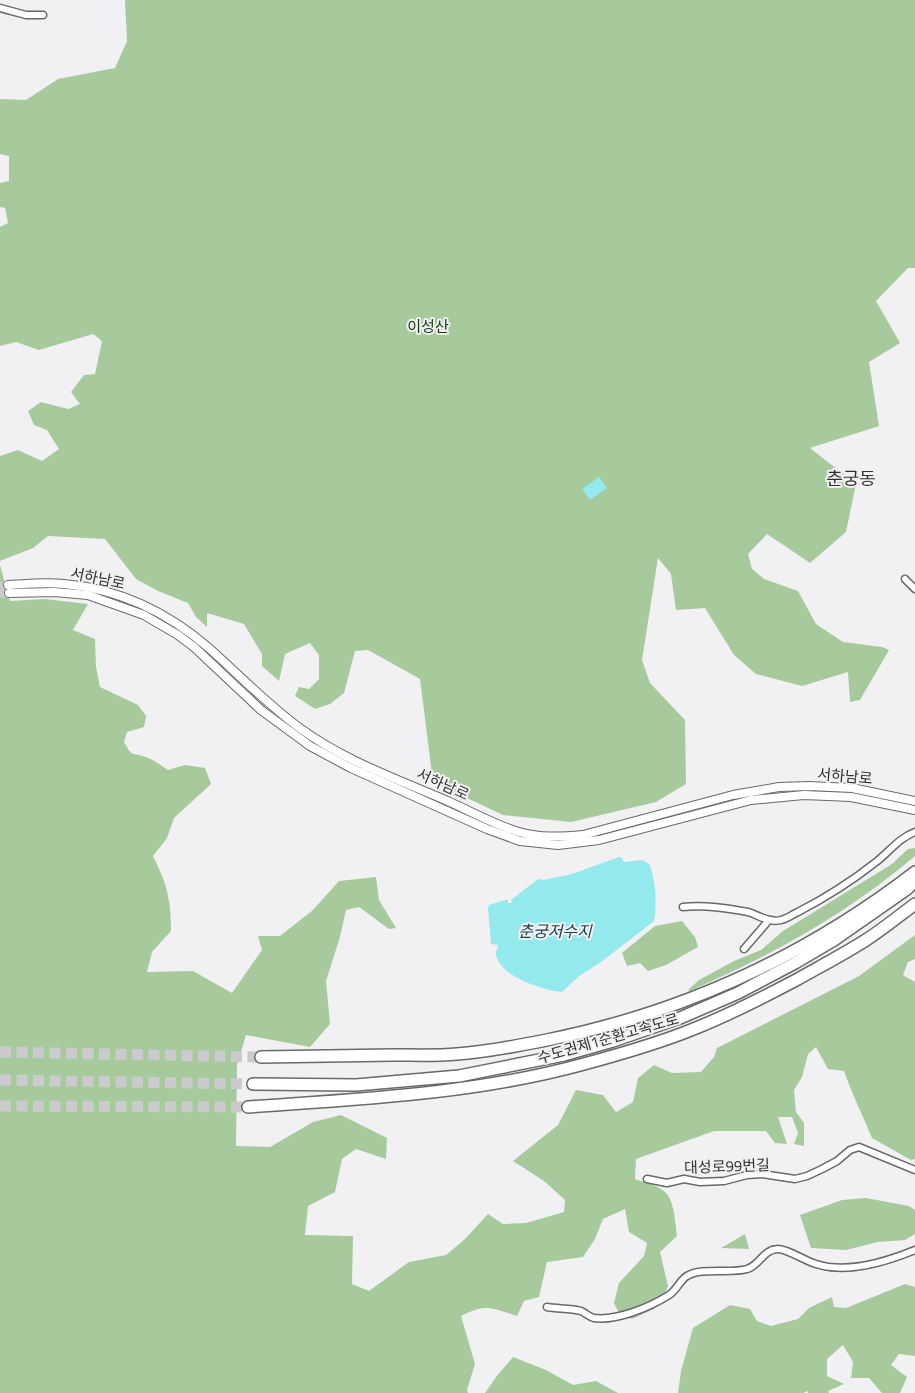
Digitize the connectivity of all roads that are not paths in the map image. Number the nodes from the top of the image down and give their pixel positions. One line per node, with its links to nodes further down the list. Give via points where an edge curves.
1 (0, 8): 2 (street, via 26,15)
2 (43, 15)
3 (905, 579): 4 (street)
4 (915, 589)
5 (915, 802): 6 (street, 서하남로, via 852,788 779,787 733,795 583,835 552,837 518,832 345,756 312,737 189,632 146,606 84,586 52,583 8,589 88,595 144,615 194,647 261,710 310,746 487,830 520,841 558,845 599,840 751,800 804,795 851,797)
6 (915, 810)
7 (915, 832): 12 (street, via 877,862 810,906 781,920)
8 (915, 872): 14 (highway, 수도권제1순환고속도로, via 833,930 777,961 665,1009 586,1032 514,1047 457,1054)
9 (915, 881): 15 (highway, 수도권제1순환고속도로, via 834,940 795,963 680,1018 613,1041 547,1059 459,1076 356,1085)
10 (915, 904): 16 (highway, 수도권제1순환고속도로, via 867,939 757,1000 695,1029 640,1047 583,1064 452,1089)
11 (683, 907): 12 (street, via 718,907)
12 (769, 920): 13 (street)
13 (744, 949)
14 (261, 1057)
15 (253, 1084)
16 (248, 1107)
17 (915, 1170): 18 (street, 대성로99번길, via 859,1147 822,1170 794,1179 762,1174 724,1181 684,1179 667,1183)
18 (647, 1179)
19 (915, 1250): 20 (street, via 892,1260 840,1267 820,1266 779,1248 769,1251 752,1268 687,1276 672,1293 654,1304 606,1318)
20 (547, 1307)

